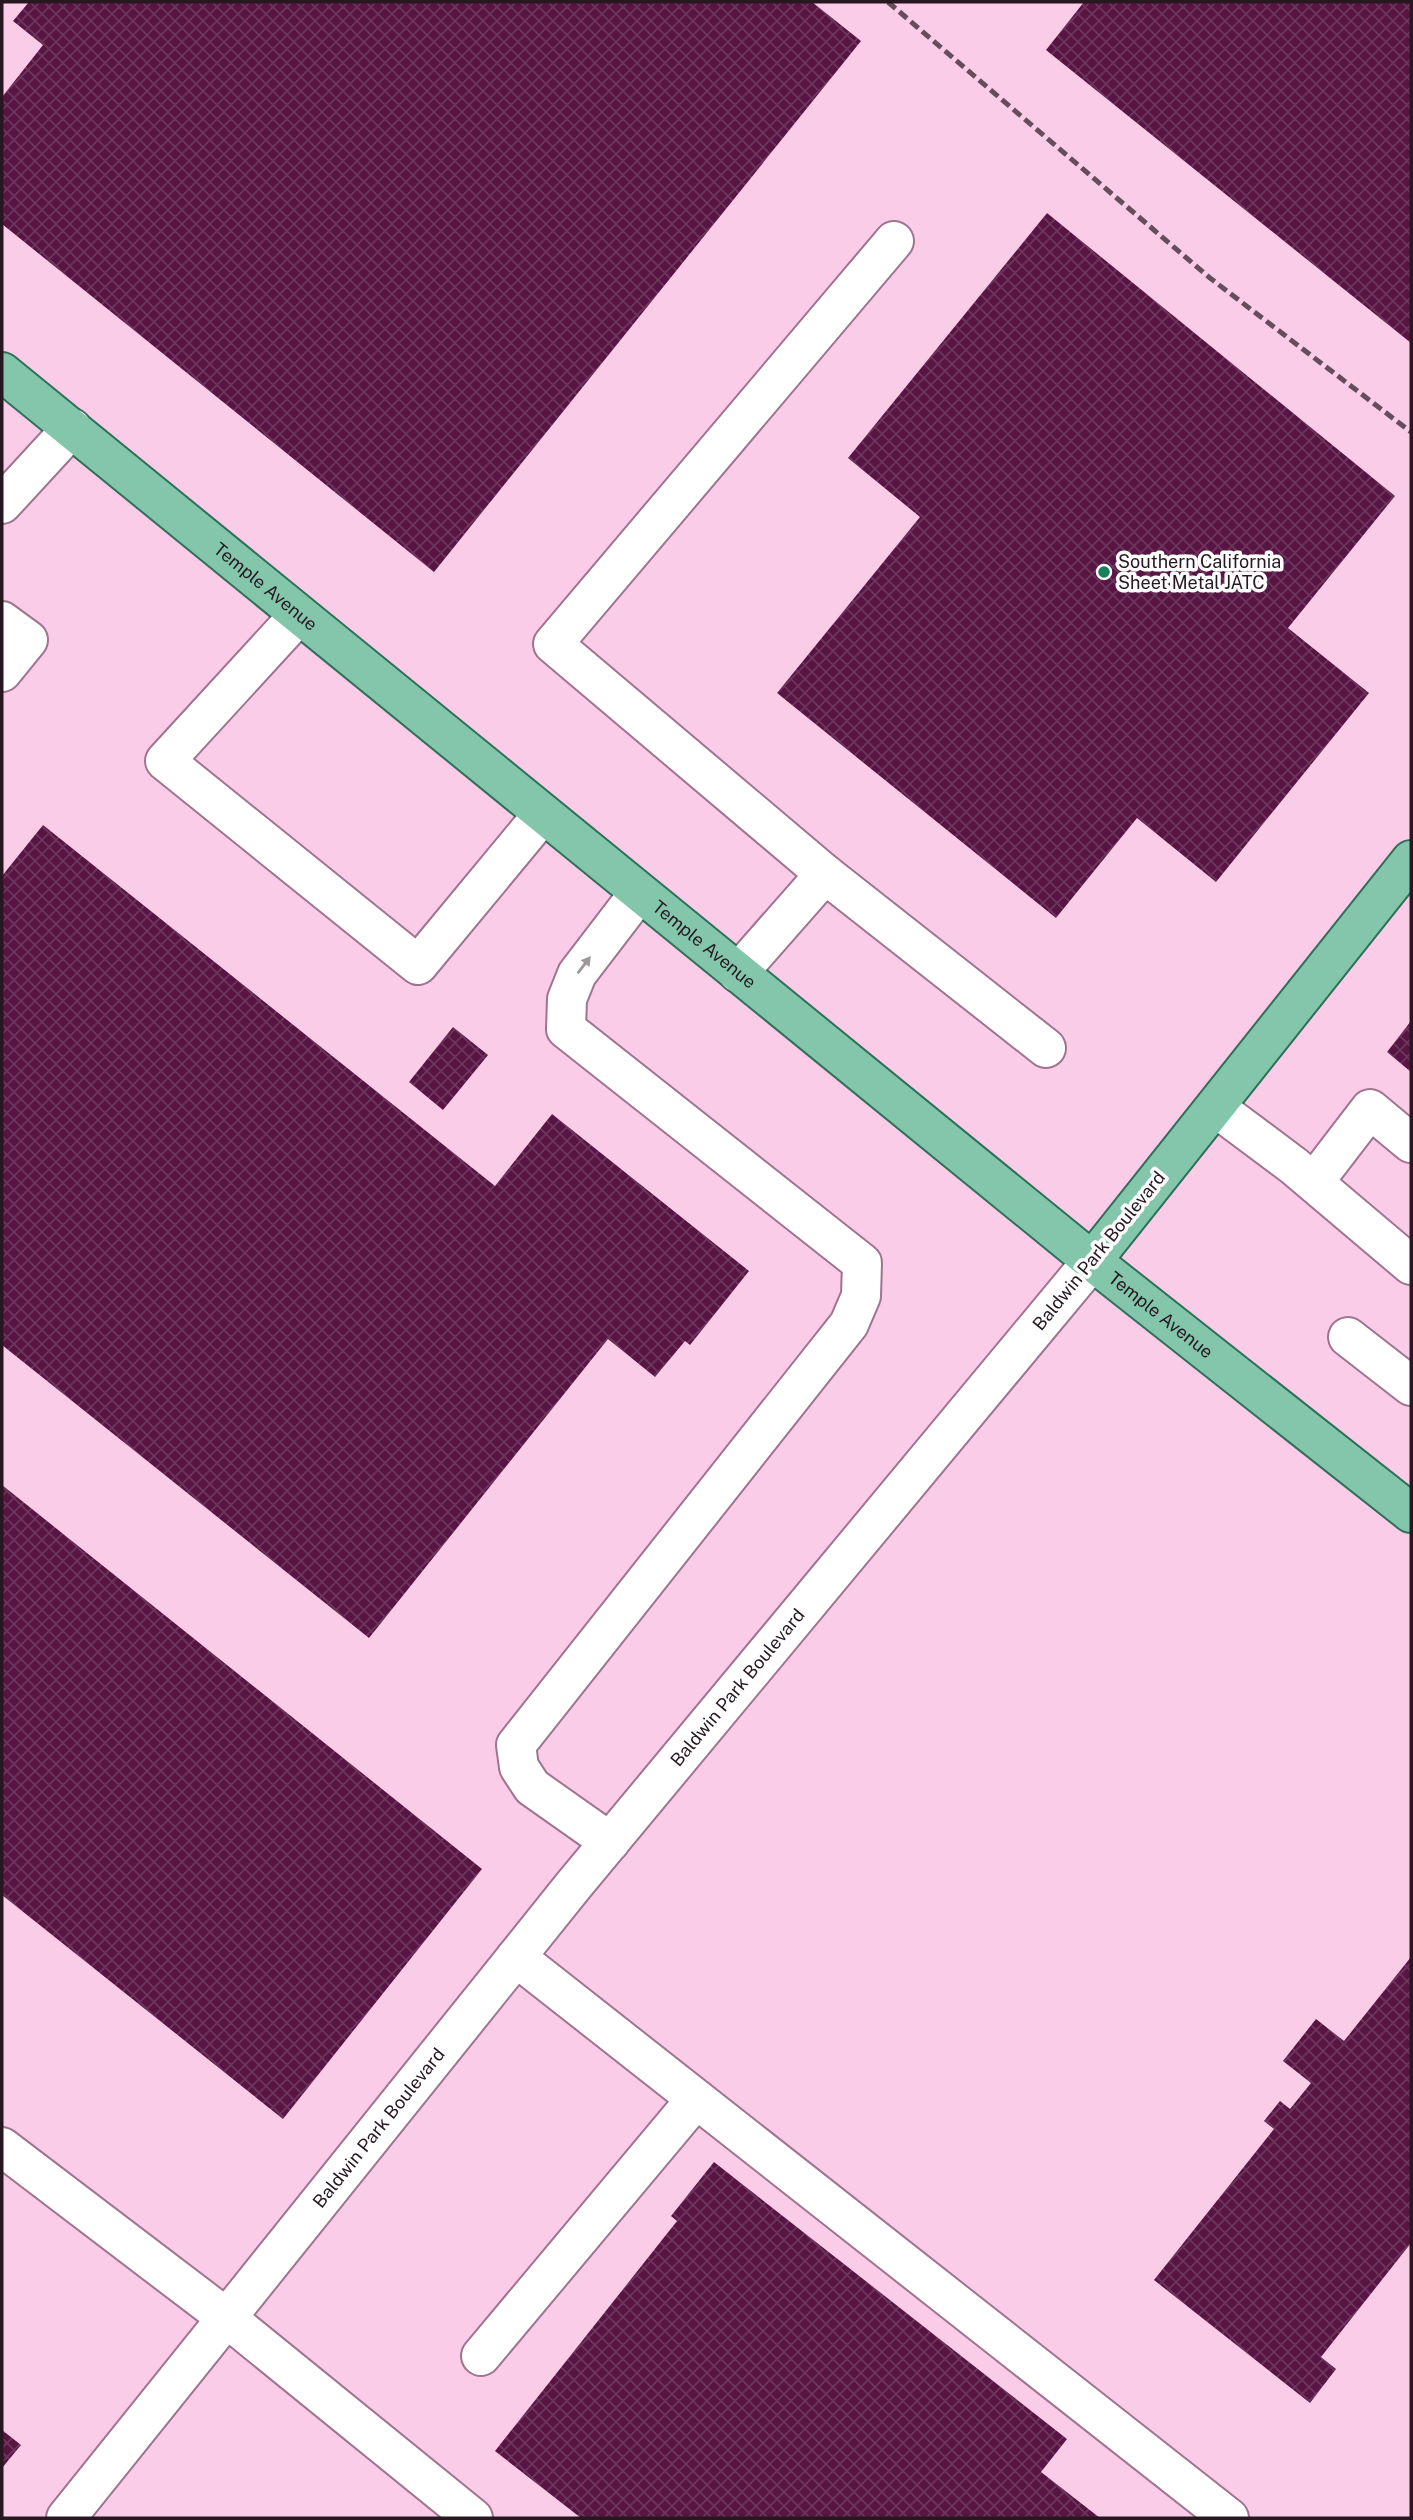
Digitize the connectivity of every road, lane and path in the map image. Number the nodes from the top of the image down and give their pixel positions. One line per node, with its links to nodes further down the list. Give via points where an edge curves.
1 (894, 241): 10 (street, via 553,643)
2 (2, 372): 3 (main road, Temple Avenue)
3 (72, 428): 4 (street); 5 (main road, Temple Avenue)
4 (2, 504)
5 (298, 616): 8 (main road, Temple Avenue); 8 (street, via 165,761 418,965)
6 (2, 621): 7 (street, via 28,640)
7 (2, 672)
8 (543, 814): 11 (main road, Temple Avenue)
9 (1411, 860): 14 (main road, Baldwin Park Boulevard)
10 (825, 874): 12 (street); 13 (street)
11 (639, 893): 12 (main road, Temple Avenue); 22 (street, one-way to 11, via 532,1787 519,1767 516,1745 849,1324 861,1296 862,1263 566,1029 567,999 576,974)
12 (738, 972): 17 (main road, Temple Avenue)
13 (1046, 1048)
14 (1215, 1107): 16 (street); 17 (main road, Baldwin Park Boulevard)
15 (1411, 1143): 16 (street, via 1370,1109)
16 (1314, 1182): 18 (street)
17 (1092, 1261): 21 (main road, Temple Avenue); 22 (street, Baldwin Park Boulevard)
18 (1411, 1265)
19 (1348, 1338): 20 (street)
20 (1411, 1386)
21 (1411, 1513)
22 (610, 1842): 23 (street, Baldwin Park Boulevard)
23 (516, 1957): 24 (street); 26 (street, Baldwin Park Boulevard)
24 (696, 2099): 27 (street); 30 (street)
25 (2, 2147): 26 (street)
26 (228, 2319): 28 (street, Baldwin Park Boulevard); 29 (street)
27 (481, 2356)
28 (66, 2518)
29 (473, 2518)
30 (1229, 2518)

